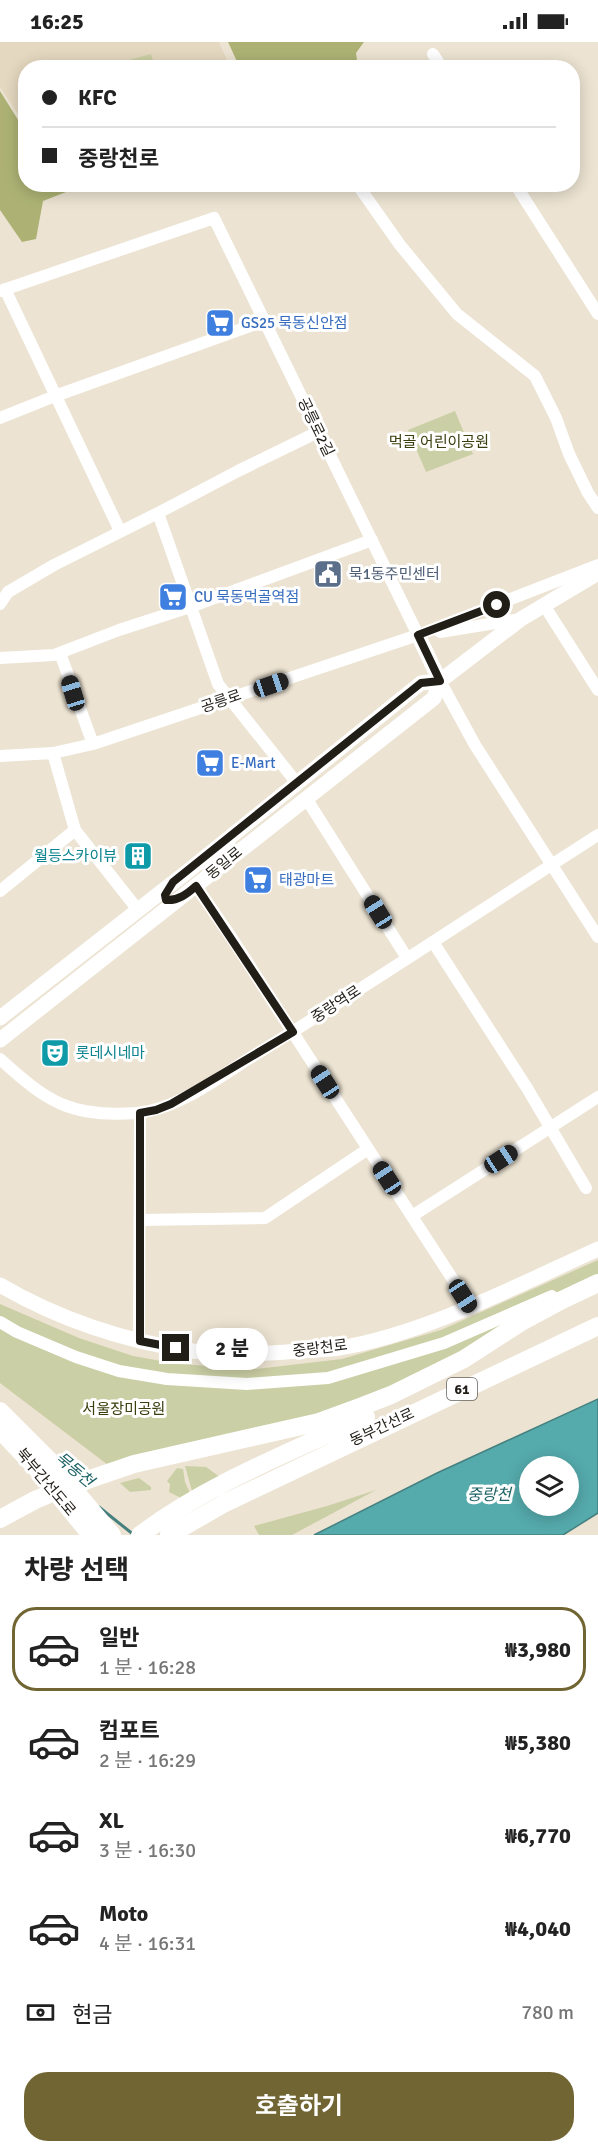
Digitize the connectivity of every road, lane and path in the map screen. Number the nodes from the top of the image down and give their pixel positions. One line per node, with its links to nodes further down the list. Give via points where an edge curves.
1 (433, 54): 2 (street)
2 (437, 60)
3 (363, 192): 11 (street, via 457,314 535,376)
4 (520, 192): 6 (street)
5 (2, 290): 7 (street, 공릉로2길, via 214,218); 8 (street)
6 (598, 314)
7 (264, 321): 8 (street); 10 (street, 공릉로2길)
8 (55, 396): 9 (street); 13 (street)
9 (0, 418)
10 (318, 432): 12 (street); 14 (street, 공릉로2길)
11 (598, 508)
12 (158, 513): 13 (street); 19 (street)
13 (120, 531): 17 (street, via 8,592)
14 (372, 540): 19 (street); 21 (street, 공릉로2길)
15 (598, 565): 21 (street, 공릉로)
16 (598, 573): 18 (main road, 동일로)
17 (0, 604)
18 (544, 605): 20 (main road, 동일로); 25 (street)
19 (190, 607): 22 (street); 26 (street, via 218,684)
20 (521, 620): 21 (street, 공릉로); 24 (main road, 동일로)
21 (418, 635): 24 (main road); 26 (street, 공릉로)
22 (60, 653): 23 (street); 29 (street)
23 (0, 657)
24 (440, 681): 27 (main road, 동일로, via 421,683); 28 (main road, 동일로, via 434,698); 36 (street, via 475,745)
25 (598, 690)
26 (228, 699): 29 (street, 공릉로); 32 (street)
27 (395, 704): 28 (main road, via 409,702 412,707); 32 (main road, 동일로)
28 (406, 720): 33 (main road, 동일로)
29 (93, 744): 30 (street, 공릉로)
30 (53, 753): 31 (street, 공릉로); 34 (street)
31 (0, 756)
32 (296, 782): 37 (main road, 동일로)
33 (306, 798): 39 (main road, 동일로); 45 (street)
34 (75, 830): 38 (street); 40 (street)
35 (598, 835): 36 (street, 중랑역로)
36 (552, 865): 43 (street); 44 (street, 중랑역로)
37 (173, 882): 39 (main road, via 166,900); 40 (main road, 동일로)
38 (0, 891)
39 (190, 891): 42 (main road, 동일로); 49 (street)
40 (138, 910): 41 (main road, 동일로)
41 (123, 922): 42 (main road, via 137,916 140,919 142,924); 46 (main road, 동일로)
42 (133, 936): 47 (main road, 동일로)
43 (598, 937)
44 (433, 942): 45 (street, 중랑역로); 54 (street)
45 (407, 958): 49 (street, 중랑역로)
46 (24, 999): 47 (main road, via 20,1016); 48 (main road, 동일로)
47 (35, 1013): 50 (main road, 동일로)
48 (0, 1018)
49 (293, 1032): 53 (street, 중랑역로, via 171,1104); 55 (street)
50 (0, 1040)
51 (0, 1059): 53 (street, 중랑역로, via 59,1105 100,1114)
52 (598, 1097): 54 (street)
53 (140, 1113): 58 (street)
54 (550, 1128): 56 (street); 57 (street)
55 (368, 1149): 57 (street); 58 (street, via 265,1218)
56 (586, 1188)
57 (412, 1216): 63 (street)
58 (140, 1220): 66 (street)
59 (598, 1249): 63 (main road, 중랑천로)
60 (598, 1275): 64 (street, via 446,1342 328,1378 247,1384 127,1373 76,1357)
61 (598, 1283): 67 (highway, via 533,1316)
62 (0, 1285): 66 (main road, 중랑천로, via 87,1325)
63 (470, 1306): 66 (main road, 중랑천로, via 339,1348 255,1354 194,1352)
64 (0, 1322)
65 (598, 1326): 76 (highway, 동부간선로 / 61, via 225,1503)
66 (140, 1341)
67 (464, 1359): 70 (highway, via 392,1395 336,1416 134,1464); 75 (highway, via 396,1402 208,1492)
68 (0, 1411): 74 (highway, 북부간선도로, via 49,1460)
69 (0, 1430): 73 (highway, 북부간선도로)
70 (35, 1500): 71 (highway); 72 (highway)
71 (0, 1505)
72 (0, 1519)
73 (91, 1535)
74 (112, 1535)
75 (140, 1535)
76 (169, 1535)

